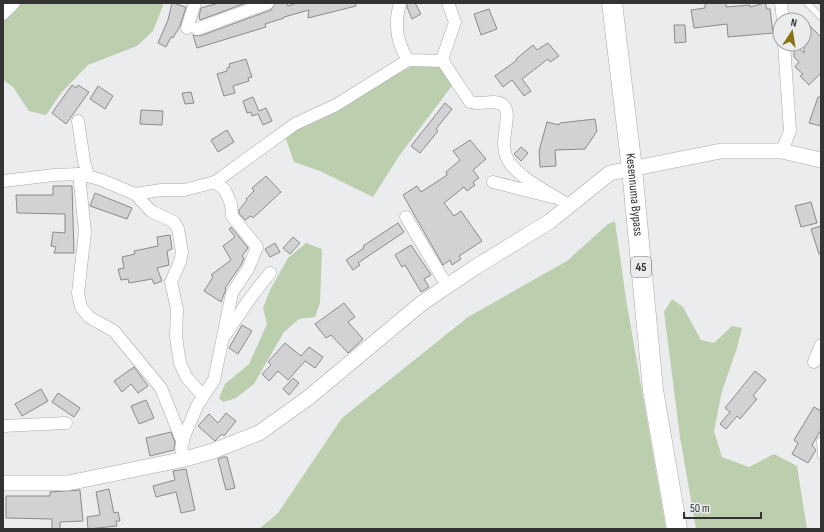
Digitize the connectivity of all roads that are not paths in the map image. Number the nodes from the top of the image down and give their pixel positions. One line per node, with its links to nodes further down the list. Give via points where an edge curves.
1 (14, 3): 8 (street)
2 (268, 3): 7 (street, via 192,28)
3 (400, 3): 11 (street, via 396,33 400,48)
4 (448, 3): 12 (street, via 455,22)
5 (612, 3): 16 (highway, Kesennuma Bypass / 45)
6 (807, 3): 9 (lane)
7 (197, 4)
8 (3, 14)
9 (821, 17)
10 (785, 52): 14 (street, via 790,131)
11 (408, 60): 12 (street); 19 (street, via 336,105 295,124)
12 (443, 61): 22 (street, via 470,102 499,103 504,106 508,116 503,147 507,159 516,170)
13 (78, 121): 17 (street)
14 (782, 151): 15 (street); 16 (street, via 721,151)
15 (821, 160)
16 (632, 169): 22 (street, via 610,173); 37 (highway, Kesennuma Bypass / 45, via 652,390)
17 (84, 175): 18 (street, via 54,175); 21 (street); 33 (street, via 85,232 78,293 81,307 90,317 114,331 161,388)
18 (3, 182)
19 (215, 182): 21 (street, via 184,190); 26 (street, via 225,190 231,204 232,216 257,247 248,269 232,293)
20 (493, 182): 22 (street)
21 (135, 194): 29 (street, via 151,211 174,222 178,229 182,252 171,282 177,309 176,337 180,363 187,378)
22 (564, 202): 25 (street, via 549,222)
23 (406, 217): 25 (street)
24 (270, 273): 26 (street)
25 (447, 286): 35 (street, via 422,303 308,398 259,434)
26 (222, 341): 29 (street, via 214,380)
27 (821, 345): 28 (street)
28 (814, 362)
29 (203, 396): 33 (street, via 196,406)
30 (66, 423): 31 (street)
31 (3, 426)
32 (820, 441): 34 (lane)
33 (182, 443): 35 (street)
34 (821, 456)
35 (185, 458): 36 (street, via 68,483)
36 (3, 483)
37 (677, 529)

